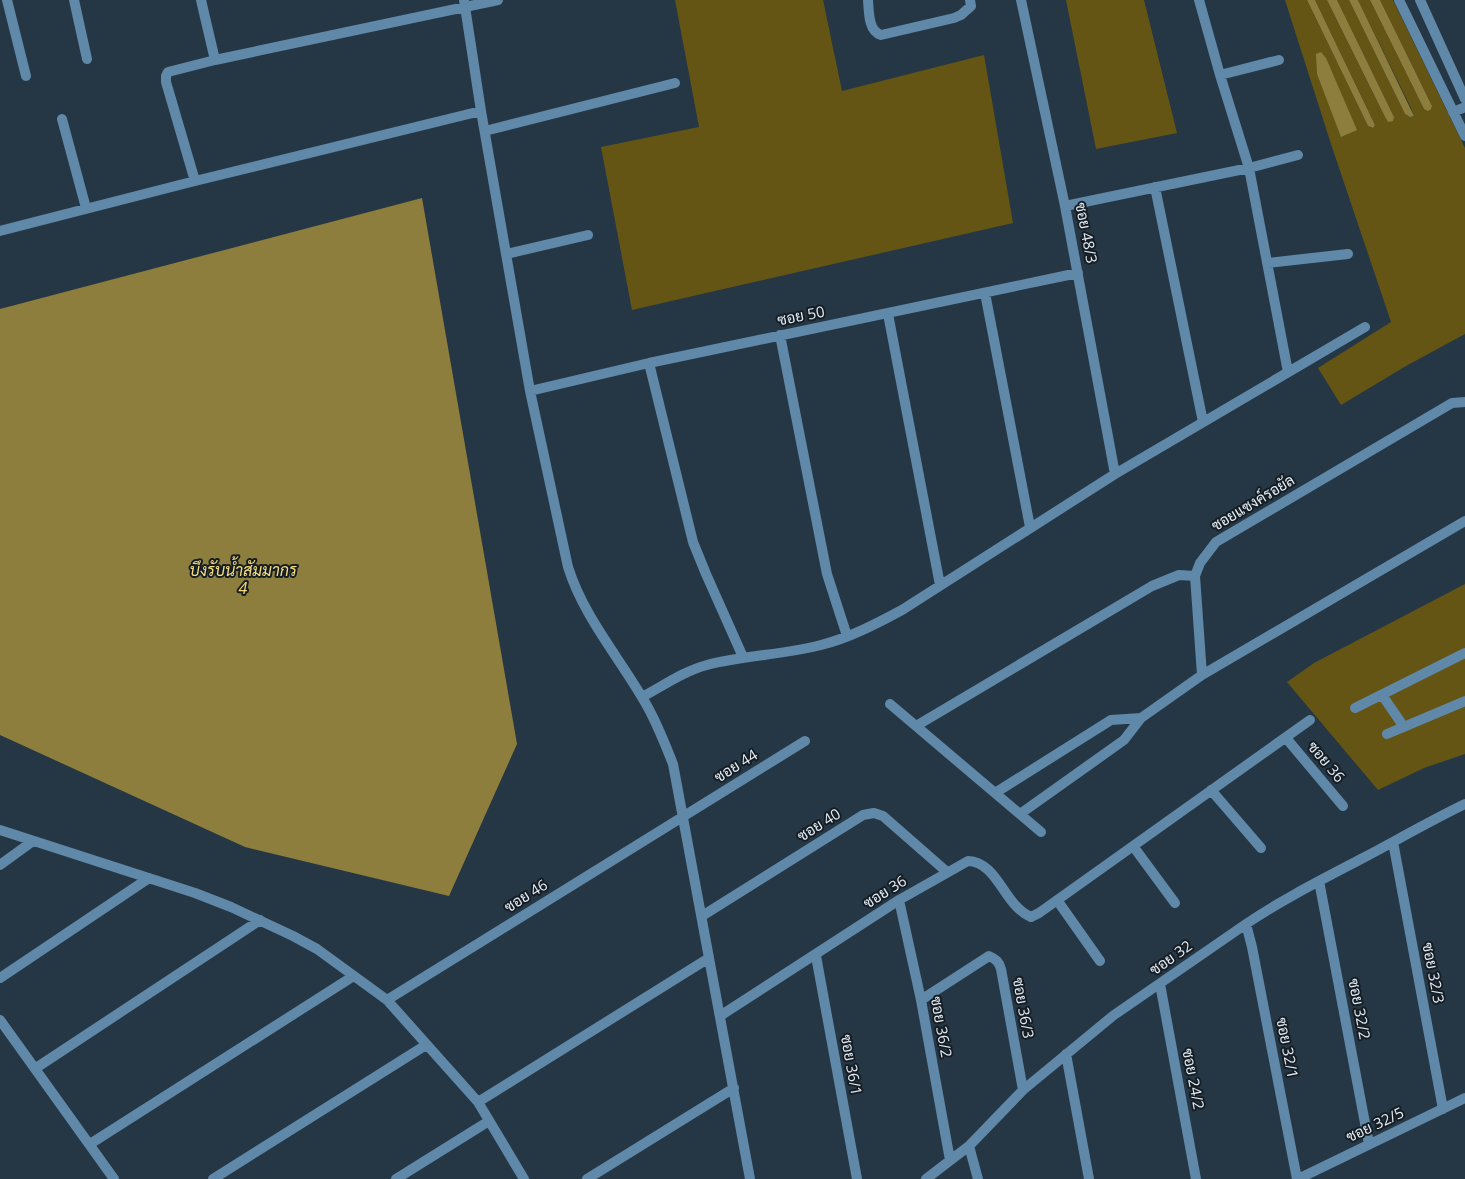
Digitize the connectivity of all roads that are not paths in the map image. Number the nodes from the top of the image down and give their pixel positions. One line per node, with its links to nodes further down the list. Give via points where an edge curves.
1 (7, 0): 16 (street)
2 (74, 0): 12 (street)
3 (201, 0): 13 (street)
4 (498, 0): 11 (street)
5 (868, 0): 6 (street, via 872,27 881,35 961,15 971,6)
6 (970, 0)
7 (1021, 0): 29 (street, ซอย 48/3)
8 (1199, 0): 15 (street)
9 (1399, 0): 21 (street)
10 (1420, 0): 18 (street)
11 (465, 4): 13 (street); 20 (street)
12 (87, 59)
13 (215, 60): 27 (street, via 172,70 166,76)
14 (1279, 60): 15 (street)
15 (1220, 75): 26 (street)
16 (26, 76)
17 (676, 83): 23 (street)
18 (1465, 99)
19 (1465, 107): 21 (street)
20 (480, 111): 23 (street); 27 (street)
21 (1454, 112): 24 (street)
22 (62, 119): 30 (street)
23 (485, 131): 33 (street)
24 (1465, 136)
25 (1298, 155): 26 (street)
26 (1249, 168): 28 (street); 35 (street)
27 (195, 181): 30 (street)
28 (1156, 187): 29 (street); 45 (street)
29 (1065, 206): 36 (street, ซอย 48/3)
30 (86, 208): 31 (street)
31 (0, 232)
32 (588, 235): 33 (street)
33 (506, 254): 43 (street)
34 (1348, 254): 35 (street)
35 (1267, 263): 42 (street)
36 (1078, 273): 37 (street, ซอย 50); 46 (street, ซอย 48/3)
37 (985, 293): 38 (street, ซอย 50); 48 (street)
38 (888, 314): 40 (street, ซอย 50); 50 (street)
39 (1365, 327): 42 (street)
40 (780, 335): 41 (street, ซอย 50); 51 (street, via 827,574)
41 (649, 363): 43 (street, ซอย 50); 53 (street, via 693,542)
42 (1288, 372): 45 (street)
43 (530, 391): 56 (street, via 574,586 585,609)
44 (1465, 402): 49 (street, ซอยแซงค์รอยัล, via 1452,403 1216,542 1200,563)
45 (1203, 422): 46 (street)
46 (1115, 474): 48 (street)
47 (1465, 521): 54 (street)
48 (1030, 527): 50 (street)
49 (1196, 576): 54 (street, ซอยแซงค์รอยัล); 62 (street, via 1179,574 1152,586)
50 (940, 585): 51 (street, via 902,610)
51 (847, 636): 53 (street, via 822,645)
52 (1465, 653): 55 (street)
53 (744, 657): 56 (street, via 689,671)
54 (1202, 675): 60 (street)
55 (1382, 695): 59 (street); 63 (street)
56 (642, 697): 72 (street, via 673,764)
57 (1465, 701): 63 (street)
58 (890, 704): 62 (street)
59 (1355, 708)
60 (1141, 718): 68 (street, via 1111,720); 71 (street, via 1124,740)
61 (1310, 720): 65 (street, ซอย 36)
62 (916, 726): 68 (street)
63 (1404, 727): 64 (street)
64 (1387, 734)
65 (1286, 738): 67 (street, ซอย 36); 70 (street, ซอย 36)
66 (805, 741): 72 (street, ซอย 44)
67 (1211, 790): 77 (street, ซอย 36); 78 (street)
68 (995, 793): 71 (street)
69 (1465, 804): 76 (street, ซอย 32)
70 (1343, 806)
71 (1020, 814): 74 (street)
72 (682, 817): 86 (street); 95 (street, ซอย 46)
73 (0, 830): 75 (street)
74 (1041, 832)
75 (33, 841): 79 (street); 81 (street)
76 (1393, 842): 82 (street, ซอย 32); 106 (street, ซอย 32/3)
77 (1134, 846): 84 (street, ซอย 36); 85 (street)
78 (1261, 848)
79 (0, 865)
80 (947, 872): 83 (street, ซอย 36); 84 (street, ซอย 36, via 968,861 977,861 985,866 1018,909 1031,917); 86 (street, ซอย 40, via 883,816 874,813 863,815)
81 (149, 878): 87 (street); 93 (street)
82 (1319, 880): 88 (street, ซอย 32); 109 (street, ซอย 32/2)
83 (899, 900): 89 (street, ซอย 36); 96 (street, ซอย 36/2)
84 (1057, 900): 91 (street)
85 (1175, 903)
86 (702, 916): 90 (street)
87 (260, 920): 92 (street, via 317,949); 101 (street)
88 (1246, 924): 94 (street, ซอย 32); 123 (street, ซอย 32/1)
89 (816, 956): 97 (street, ซอย 36); 118 (street, ซอย 36/1)
90 (709, 958): 97 (street); 105 (street)
91 (1100, 961)
92 (352, 976): 95 (street); 108 (street)
93 (0, 978)
94 (1160, 984): 100 (street, ซอย 32, via 1114,1015); 122 (street, ซอย 24/2)
95 (387, 1000): 99 (street)
96 (921, 1000): 103 (street, ซอย 36/3, via 989,956 995,958 1002,969); 111 (street, ซอย 36/2)
97 (720, 1016): 102 (street)
98 (0, 1020): 101 (street)
99 (426, 1044): 105 (street); 113 (street)
100 (1066, 1054): 103 (street, ซอย 32); 121 (street)
101 (36, 1068): 108 (street)
102 (734, 1088): 116 (street); 117 (street)
103 (1022, 1090): 110 (street, ซอย 32)
104 (1465, 1098): 106 (street, ซอย 32/5)
105 (478, 1102): 107 (street)
106 (1443, 1109): 109 (street, ซอย 32/5)
107 (489, 1121): 114 (street); 115 (street)
108 (90, 1144): 112 (street)
109 (1369, 1144): 123 (street, ซอย 32/5)
110 (969, 1146): 111 (street, ซอย 32); 120 (street)
111 (950, 1160): 119 (street, ซอย 32)
112 (114, 1179)
113 (213, 1179)
114 (396, 1179)
115 (524, 1179)
116 (587, 1179)
117 (750, 1179)
118 (857, 1179)
119 (926, 1179)
120 (978, 1179)
121 (1090, 1179)
122 (1196, 1179)
123 (1297, 1179)

